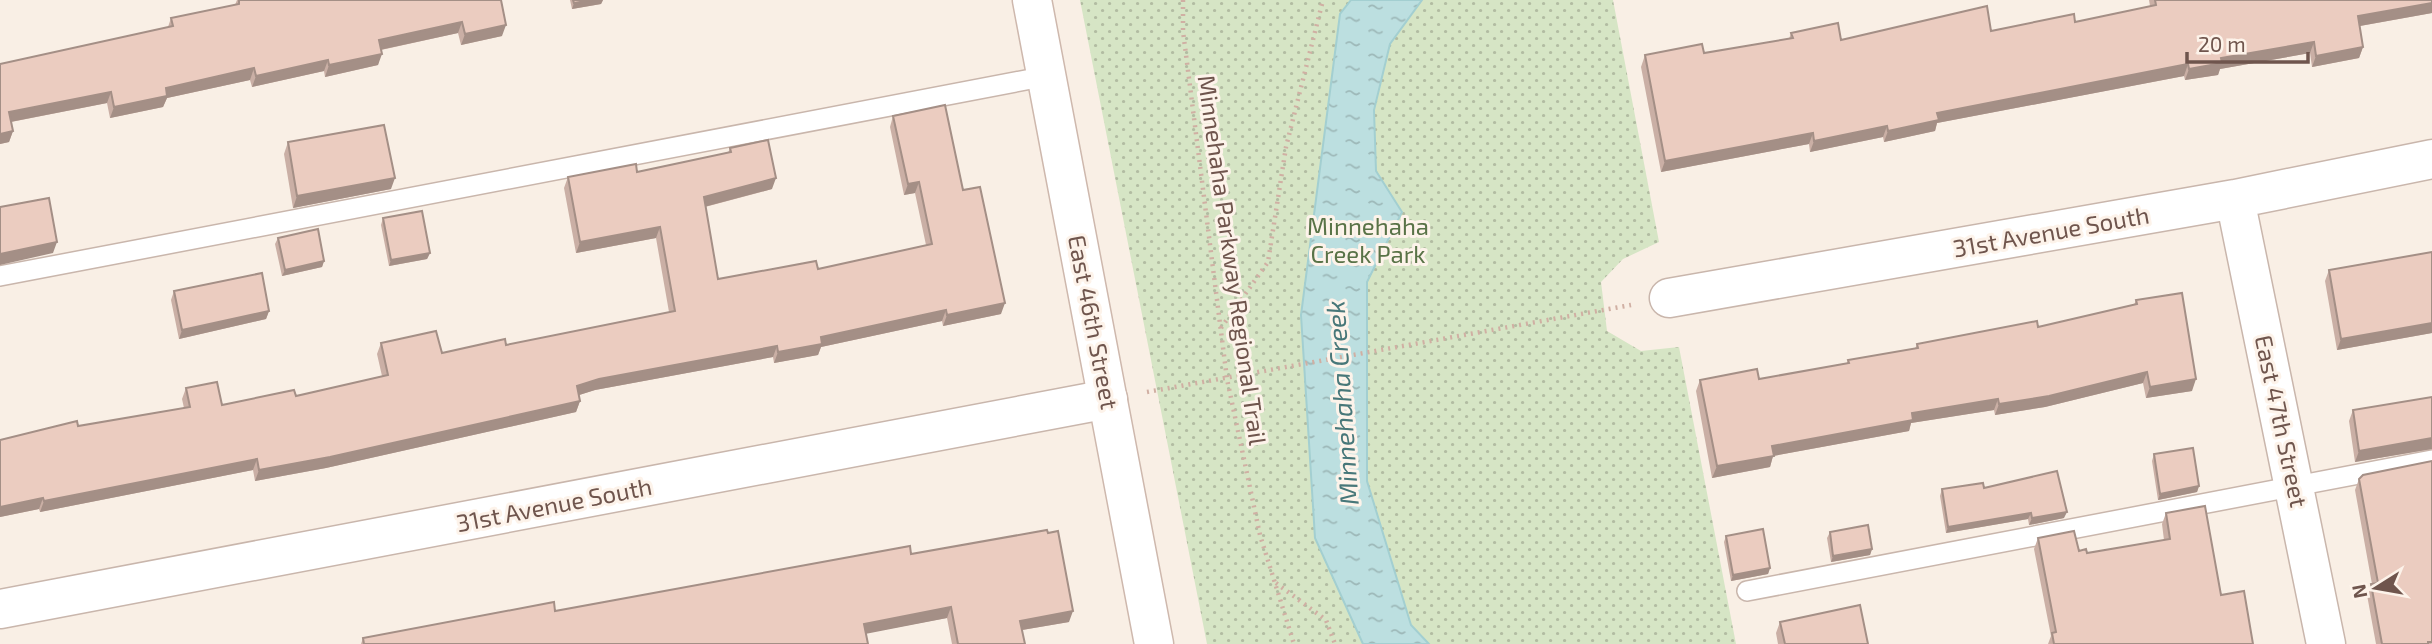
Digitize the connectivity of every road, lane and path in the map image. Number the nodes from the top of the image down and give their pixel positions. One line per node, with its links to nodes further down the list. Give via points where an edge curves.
1 (1032, 0): 4 (street, East 46th Street)
2 (1183, 0): 9 (path, Minnehaha Parkway Regional Trail)
3 (1323, 0): 9 (path, via 1286,147 1268,262)
4 (1047, 76): 7 (lane); 11 (street, East 46th Street)
5 (2432, 159): 6 (street, 31st Avenue South)
6 (2235, 199): 8 (street, 31st Avenue South); 13 (street, East 47th Street)
7 (0, 276)
8 (1670, 298): 10 (path)
9 (1221, 328): 10 (path, Minnehaha Parkway Regional Trail)
10 (1227, 379): 11 (path); 14 (path, Minnehaha Parkway Regional Trail, via 1260,534)
11 (1108, 398): 16 (street, 31st Avenue South); 17 (street, East 46th Street)
12 (2432, 460): 13 (lane)
13 (2296, 487): 15 (lane); 20 (street, East 47th Street)
14 (1275, 582): 18 (path, Minnehaha Parkway Regional Trail); 19 (path, via 1326,620)
15 (1747, 591)
16 (0, 609)
17 (1154, 644)
18 (1294, 644)
19 (1335, 644)
20 (2326, 644)

